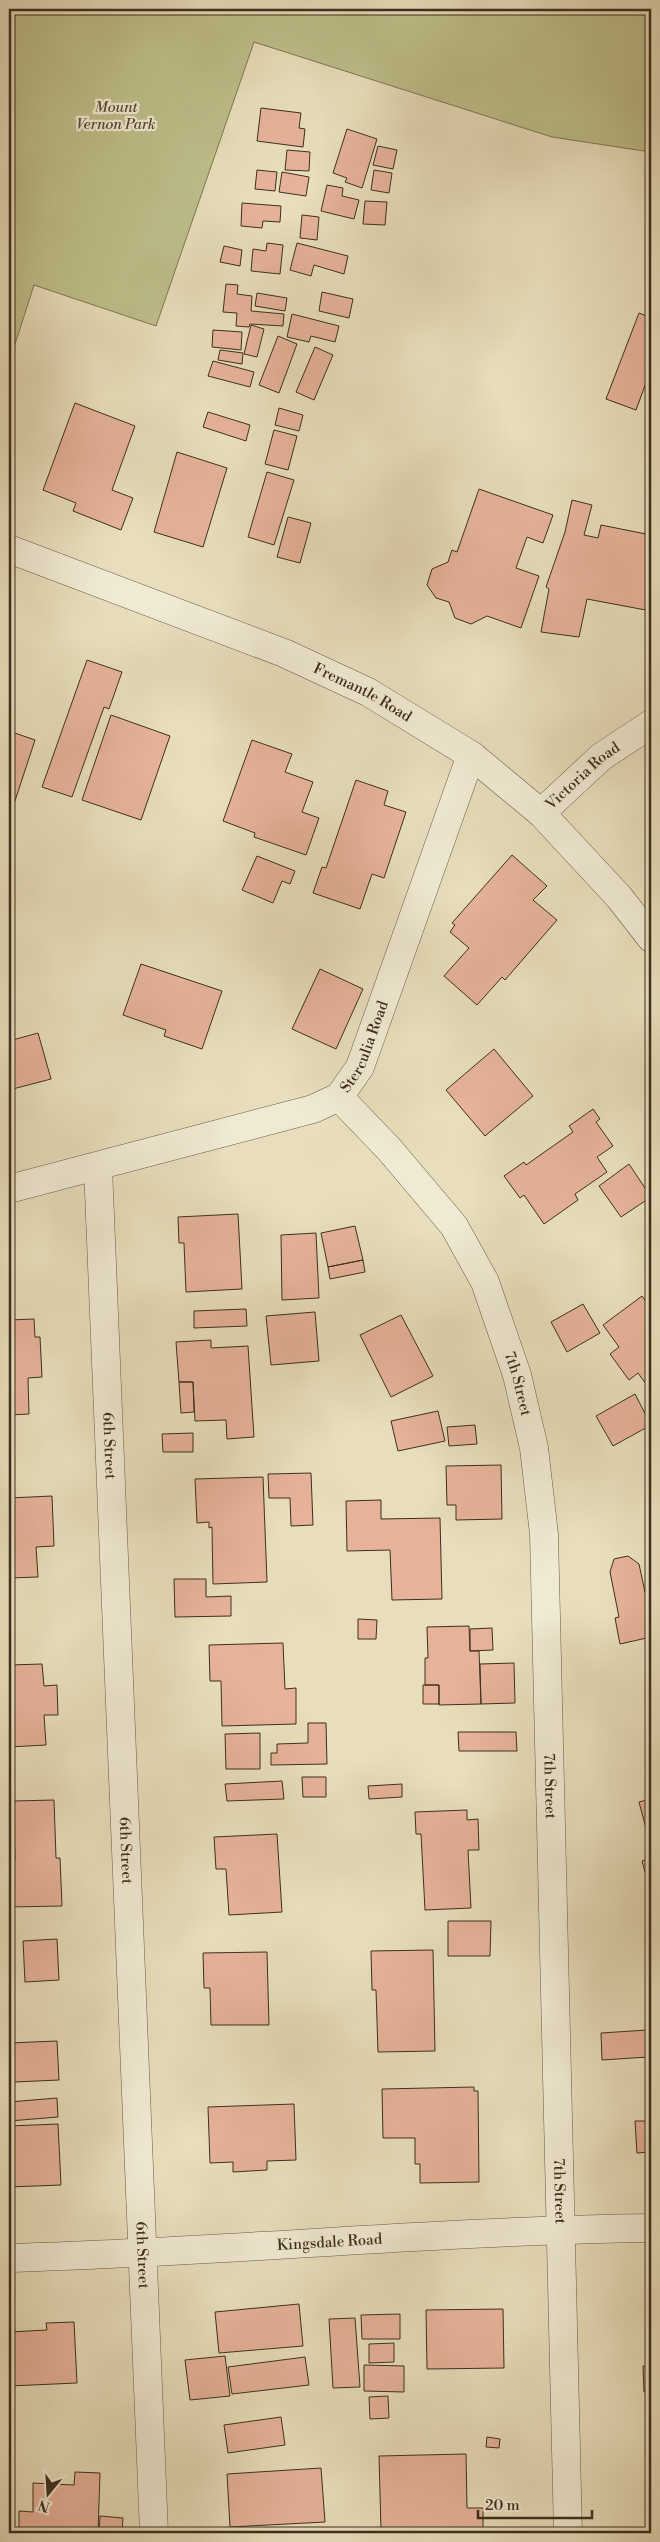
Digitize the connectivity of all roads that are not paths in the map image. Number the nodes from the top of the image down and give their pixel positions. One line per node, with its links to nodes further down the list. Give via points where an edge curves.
1 (9, 549): 3 (street, Fremantle Road, via 284,653 368,692)
2 (651, 724): 4 (street, Victoria Road, via 601,757)
3 (471, 755): 4 (street, Fremantle Road); 6 (street, Sterculia Road, via 360,1067)
4 (541, 812): 5 (street, Fremantle Road, via 619,897)
5 (651, 938)
6 (340, 1098): 7 (street, Sterculia Road, via 313,1110); 10 (street, 7th Street, via 389,1149 458,1234 485,1282 517,1375 534,1448 544,1534)
7 (98, 1167): 8 (street, Sterculia Road); 11 (street, 6th Street)
8 (9, 1189)
9 (651, 2228): 10 (street, Kingsdale Road)
10 (562, 2229): 11 (street, Kingsdale Road); 14 (street, 7th Street)
11 (143, 2254): 12 (street, Kingsdale Road); 13 (street, 6th Street)
12 (9, 2258)
13 (154, 2533)
14 (568, 2533)

